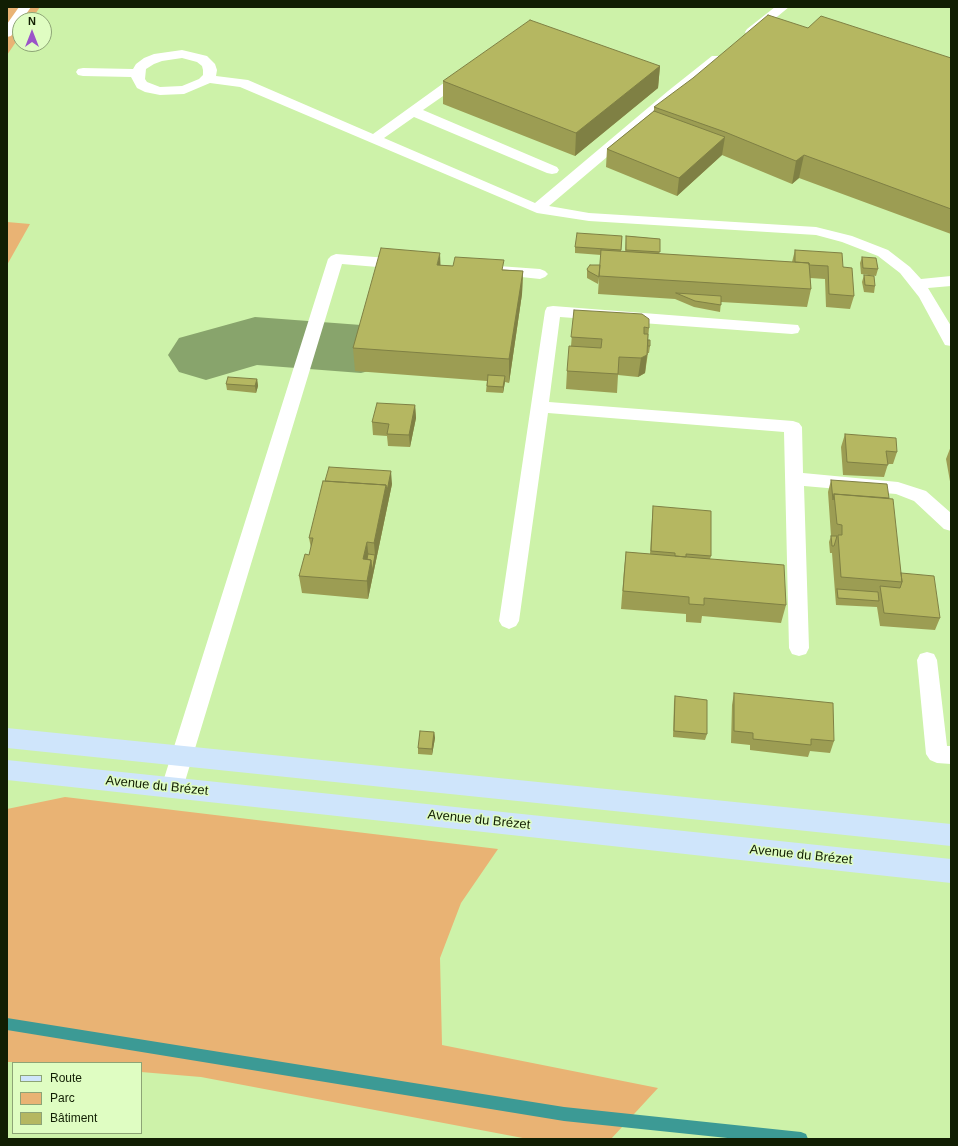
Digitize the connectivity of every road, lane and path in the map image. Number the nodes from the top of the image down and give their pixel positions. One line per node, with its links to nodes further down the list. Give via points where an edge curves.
1 (25, 7): 3 (lane)
2 (782, 7): 4 (lane)
3 (7, 33)
4 (740, 41)
5 (728, 50): 13 (lane)
6 (472, 70): 10 (lane)
7 (83, 72): 8 (lane)
8 (138, 73): 9 (lane, via 142,85 160,91 195,87); 9 (lane, via 149,61 182,54 202,59 208,64 210,70)
9 (206, 78): 11 (lane, via 243,83)
10 (413, 112): 11 (lane); 12 (lane)
11 (374, 139): 13 (lane)
12 (552, 170)
13 (537, 209): 18 (lane, via 589,217 816,231 847,239 883,253 905,270)
14 (414, 265): 28 (lane, via 336,259)
15 (485, 270): 16 (lane)
16 (540, 274)
17 (951, 280): 18 (lane)
18 (917, 284): 20 (lane, via 926,295)
19 (792, 329): 21 (lane, via 553,311)
20 (951, 341)
21 (540, 407): 22 (lane, via 794,427); 24 (lane)
22 (795, 479): 23 (lane, via 898,488 920,496); 25 (lane)
23 (951, 524)
24 (509, 621)
25 (799, 648)
26 (927, 660): 29 (lane, via 937,754)
27 (7, 738): 28 (main road)
28 (182, 755): 31 (lane); 32 (main road)
29 (951, 755)
30 (7, 770): 31 (main road, Avenue du Brézet)
31 (172, 788): 33 (main road, Avenue du Brézet)
32 (951, 835)
33 (951, 871)

